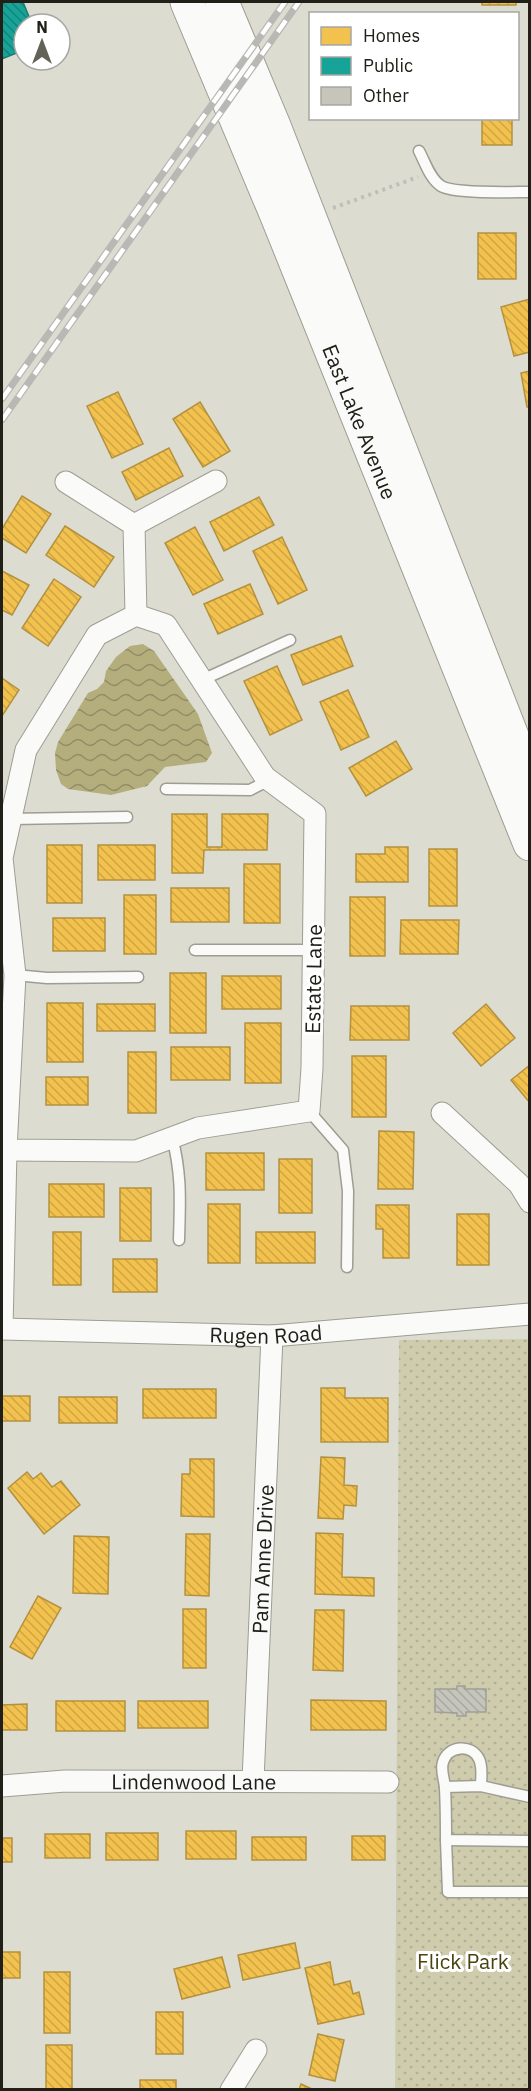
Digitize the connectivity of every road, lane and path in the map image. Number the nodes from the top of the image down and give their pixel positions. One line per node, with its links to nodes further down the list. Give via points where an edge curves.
1 (187, 2): 18 (main road, East Lake Avenue)
2 (222, 2): 14 (main road, East Lake Avenue)
3 (419, 151): 4 (lane)
4 (430, 172): 5 (lane, via 442,187); 6 (path)
5 (530, 192)
6 (333, 208)
7 (216, 481): 9 (street)
8 (66, 482): 9 (street)
9 (134, 525): 10 (street)
10 (136, 615): 12 (street, Estate Lane, via 166,624); 16 (street, via 97,635 26,750)
11 (290, 640): 12 (lane)
12 (202, 680): 13 (street, Estate Lane)
13 (269, 780): 15 (lane, via 250,790); 20 (street, Estate Lane, via 315,814)
14 (530, 782)
15 (166, 789)
16 (9, 810): 17 (lane); 21 (street, via 2,858)
17 (127, 817)
18 (530, 844)
19 (195, 950): 20 (lane)
20 (314, 950): 23 (street, Estate Lane)
21 (15, 975): 22 (lane); 25 (street)
22 (138, 977)
23 (309, 1111): 26 (street, via 198,1128); 30 (lane, via 343,1150 348,1191)
24 (442, 1113): 28 (street, via 519,1184)
25 (5, 1119): 27 (street)
26 (172, 1137): 27 (street, via 136,1150); 29 (lane, via 179,1164)
27 (6, 1150): 32 (street)
28 (530, 1202)
29 (179, 1240)
30 (347, 1267)
31 (530, 1314): 33 (street, Rugen Road)
32 (2, 1329): 33 (street, Rugen Road)
33 (272, 1336): 34 (street, Pam Anne Drive)
34 (253, 1781): 35 (street, Lindenwood Lane); 36 (street, Lindenwood Lane, via 65,1780)
35 (388, 1782)
36 (2, 1786)
37 (481, 1786): 38 (lane); 38 (lane, via 479,1760 471,1750 458,1748 443,1759); 39 (lane)
38 (445, 1787): 40 (lane)
39 (530, 1797)
40 (446, 1840): 41 (lane); 42 (lane, via 448,1892)
41 (530, 1841)
42 (530, 1892)
43 (256, 2050): 44 (street)
44 (231, 2090)

